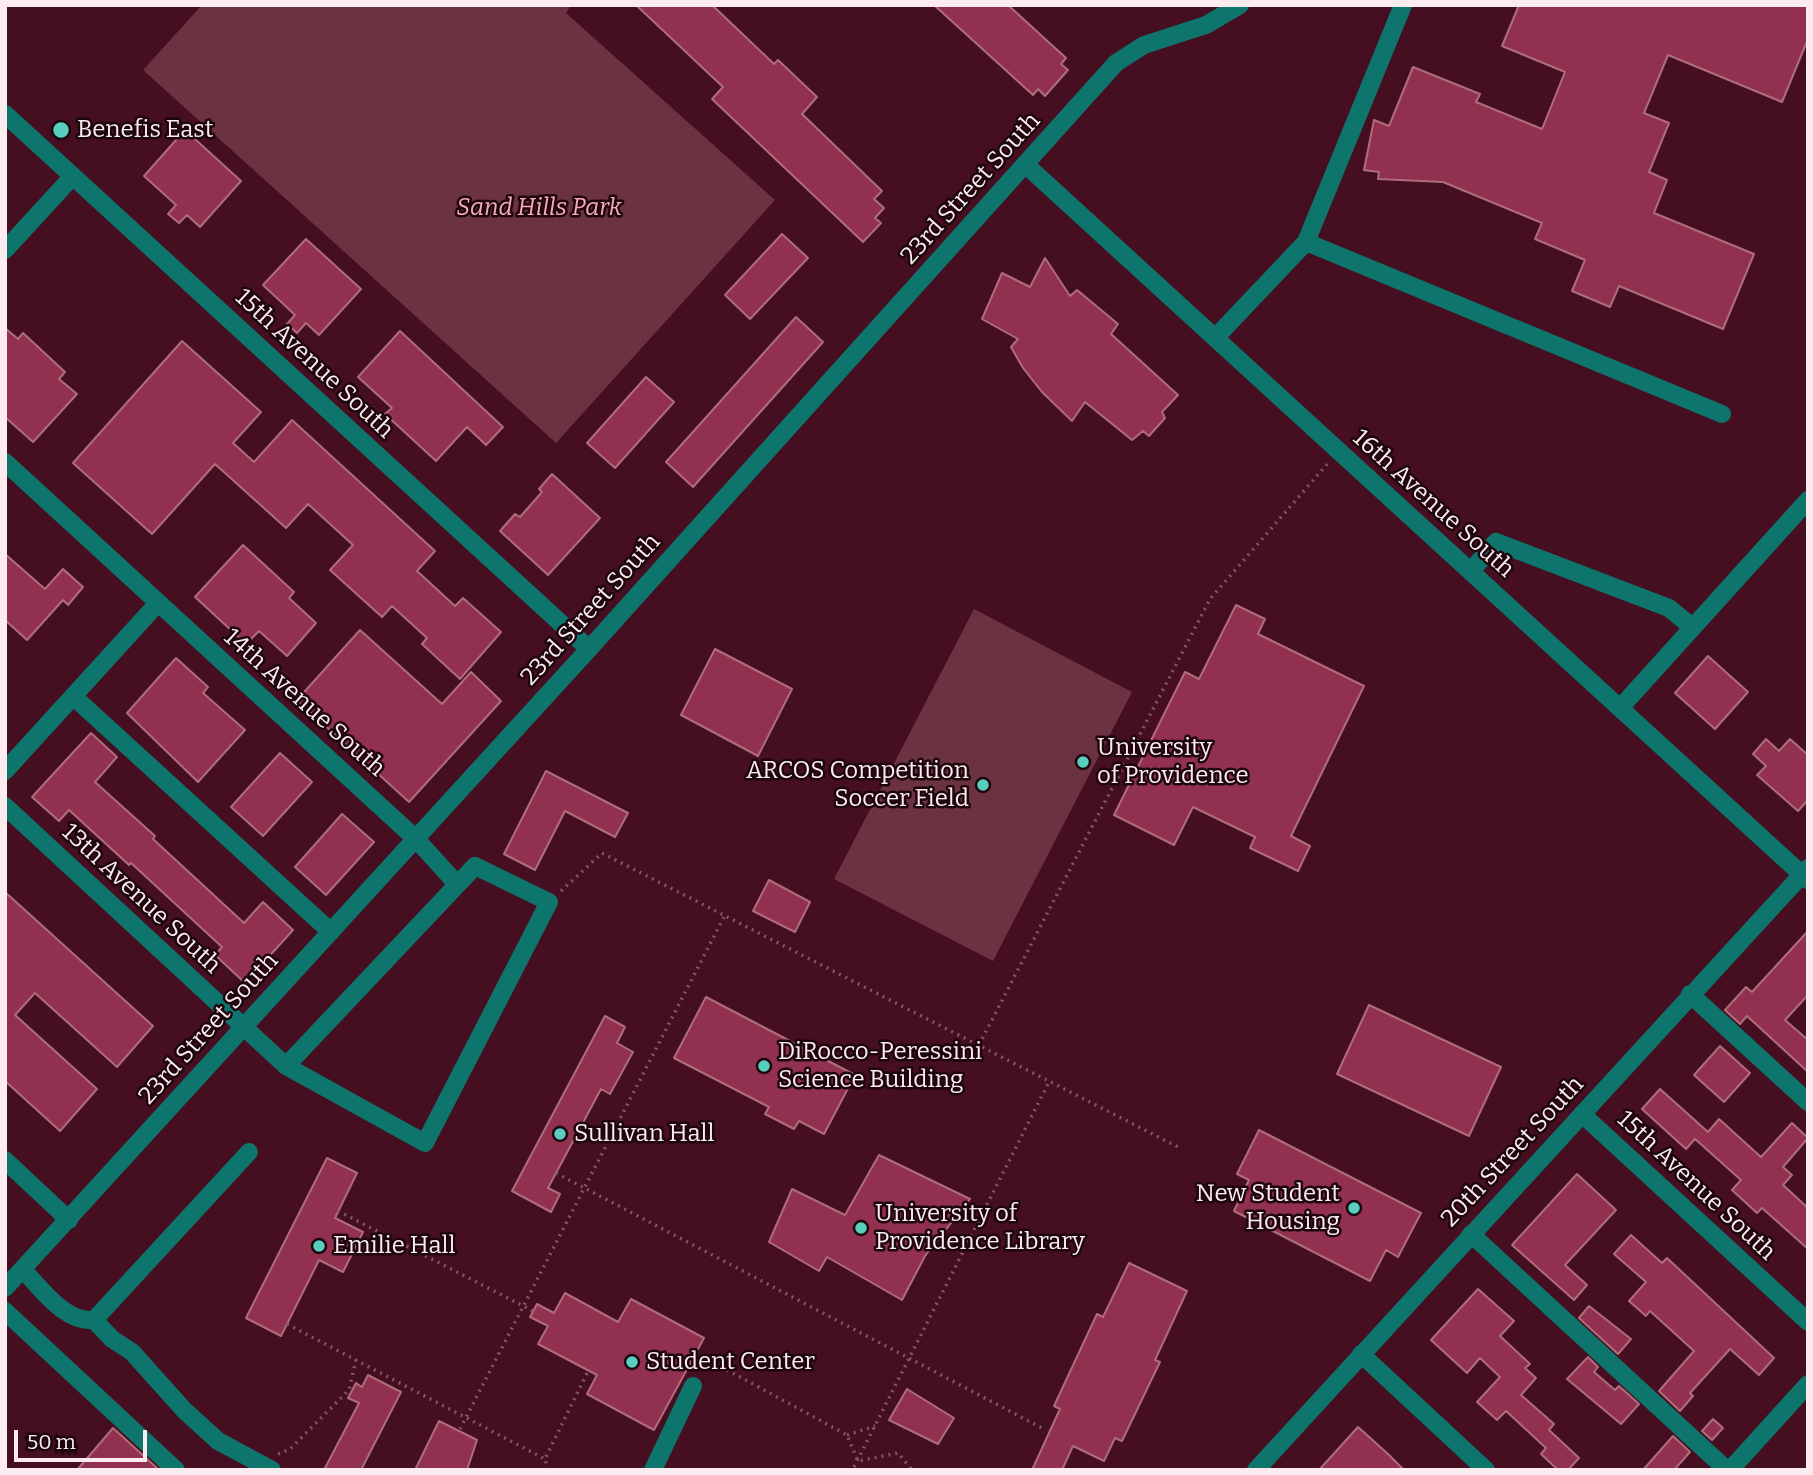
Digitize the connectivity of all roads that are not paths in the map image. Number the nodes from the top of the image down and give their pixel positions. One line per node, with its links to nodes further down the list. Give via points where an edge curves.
1 (1240, 5): 4 (street, 23rd Street South, via 1206,25 1144,45 1116,63)
2 (1403, 5): 6 (street)
3 (5, 114): 5 (street, 15th Avenue South)
4 (1026, 164): 8 (street, 16th Avenue South); 15 (street, 23rd Street South)
5 (73, 176): 7 (street); 15 (street, 15th Avenue South)
6 (1306, 242): 8 (street); 9 (street)
7 (5, 250)
8 (1215, 338): 12 (street, 16th Avenue South)
9 (1722, 414)
10 (5, 462): 13 (street, 14th Avenue South)
11 (1808, 500): 14 (street)
12 (1471, 572): 14 (street, via 1496,542 1669,608); 17 (street, 16th Avenue South)
13 (158, 603): 16 (street); 20 (street, 14th Avenue South)
14 (1692, 627): 17 (street)
15 (589, 649): 20 (street, 23rd Street South)
16 (74, 697): 18 (street); 23 (street)
17 (1620, 708): 21 (street, 16th Avenue South)
18 (5, 771)
19 (5, 806): 25 (street, 13th Avenue South)
20 (416, 839): 22 (street, 14th Avenue South); 23 (street, 23rd Street South)
21 (1806, 874): 24 (street, 20th Street South)
22 (456, 883): 26 (street); 26 (street, 13th Avenue South, via 475,866 549,902 425,1143)
23 (331, 932): 25 (street, 23rd Street South)
24 (1690, 994): 27 (street); 28 (street, 20th Street South)
25 (244, 1027): 26 (street, 13th Avenue South); 31 (street, 23rd Street South)
26 (286, 1066)
27 (1808, 1102)
28 (1582, 1114): 32 (street, 20th Street South); 37 (street, 15th Avenue South)
29 (249, 1153): 36 (street)
30 (5, 1160): 31 (street)
31 (69, 1220): 33 (street, 23rd Street South)
32 (1471, 1234): 38 (street, 20th Street South); 46 (street)
33 (23, 1270): 34 (street, 23rd Street South); 36 (street, via 69,1315 81,1321)
34 (5, 1288)
35 (5, 1311): 42 (street)
36 (94, 1320): 41 (street, via 132,1352 218,1441)
37 (1808, 1322)
38 (1361, 1354): 44 (street, 20th Street South); 45 (street)
39 (1808, 1384): 46 (street)
40 (693, 1386): 43 (street)
41 (265, 1466)
42 (176, 1470)
43 (653, 1470)
44 (1256, 1470)
45 (1486, 1470)
46 (1729, 1470)

